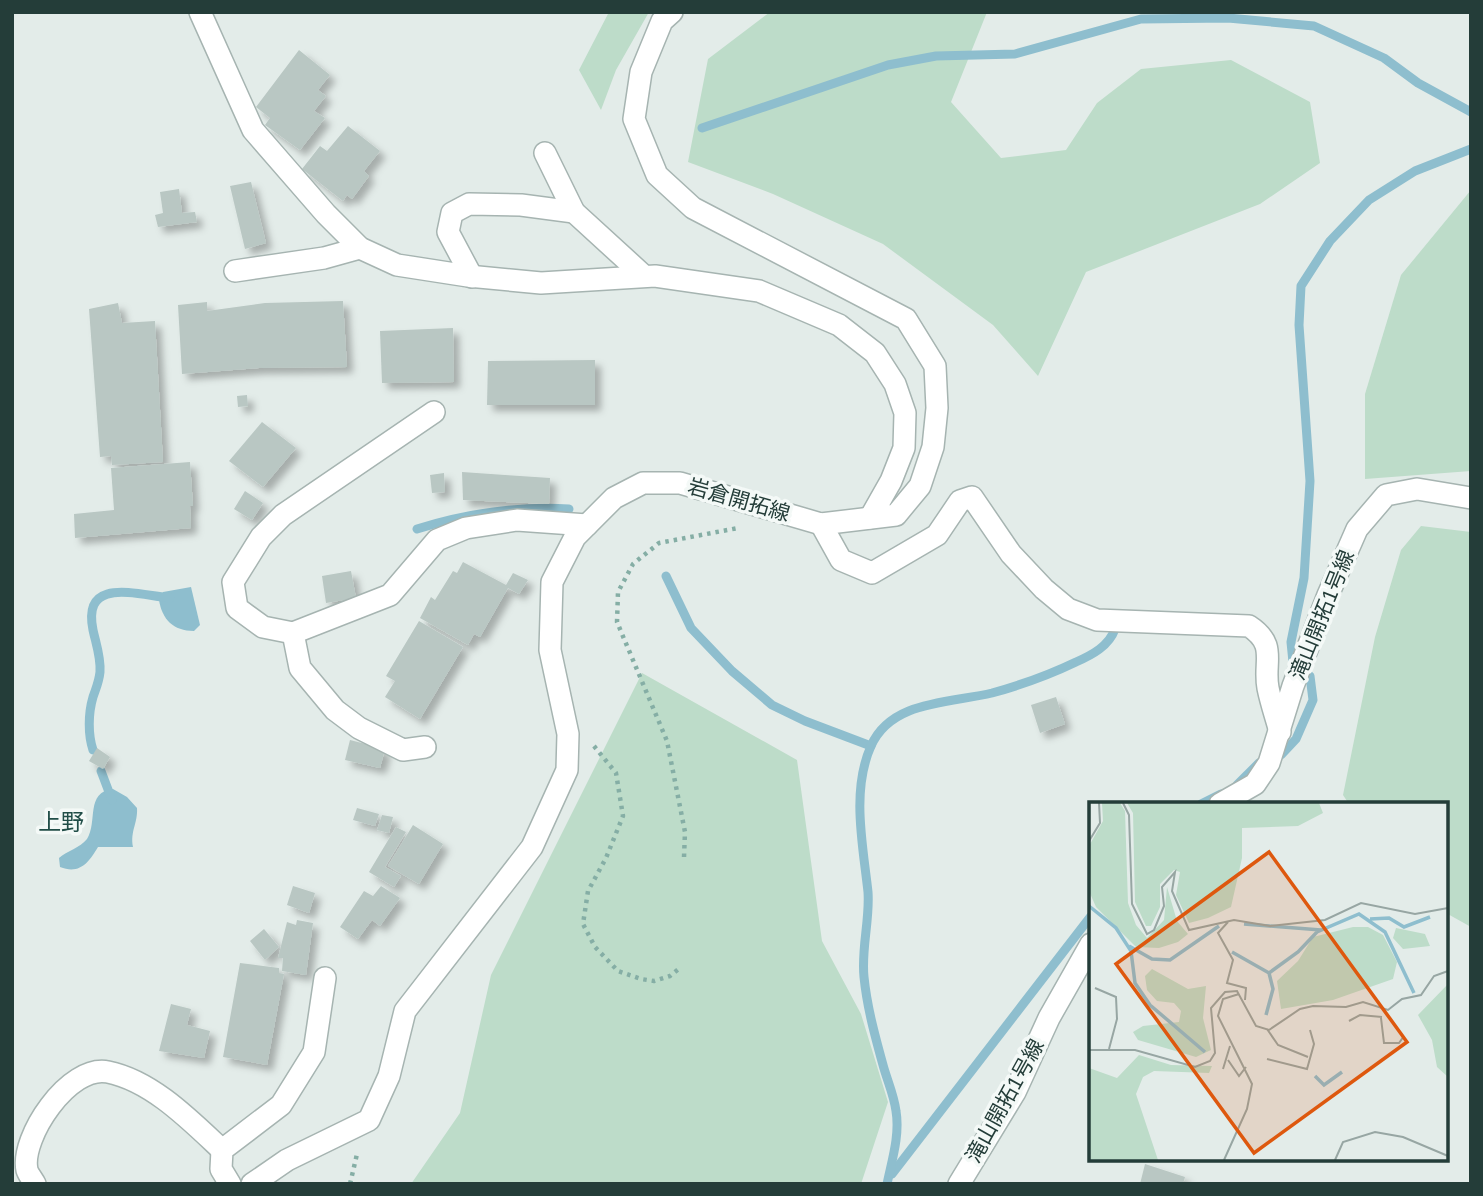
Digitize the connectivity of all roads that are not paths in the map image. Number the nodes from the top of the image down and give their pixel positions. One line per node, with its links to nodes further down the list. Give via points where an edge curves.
1 (200, 12): 5 (street, via 253,130)
2 (672, 12): 11 (street, 岩倉開拓線, via 662,21 641,72 634,119 657,175 693,208 906,319 934,366 937,408 933,447 920,486 896,515)
3 (545, 153): 4 (street)
4 (574, 212): 7 (street, via 469,204 452,213 448,232); 8 (street)
5 (360, 248): 6 (street); 7 (street, via 397,265)
6 (235, 271)
7 (472, 276): 8 (street, via 541,283)
8 (644, 276): 11 (street, via 759,291 839,324 876,353 895,384 905,413 904,448)
9 (434, 412): 14 (street, via 283,515 261,537 233,582 237,608 263,627)
10 (1471, 498): 15 (street, 滝山開拓1号線, via 1418,489 1386,495 1357,529 1298,673)
11 (870, 518): 12 (street, 岩倉開拓線)
12 (821, 524): 13 (street, 岩倉開拓線, via 680,483 643,483 614,498); 15 (street, via 841,561 872,573 937,535 960,501 972,496 1011,554 1068,609 1097,620 1249,626 1260,633 1269,651 1267,684)
13 (587, 525): 14 (street, via 516,520 466,528 437,540 390,595); 23 (street, 岩倉開拓線, via 552,582 550,650 568,734 567,770 533,847 405,1011 389,1076 369,1120 287,1160)
14 (293, 633): 16 (street, via 300,668 335,710 359,729 403,750)
15 (1280, 732): 17 (street, 滝山開拓1号線, via 1269,763 1255,783)
16 (425, 747)
17 (1223, 802)
18 (1089, 948): 24 (street, 滝山開拓1号線, via 1015,1092)
19 (326, 978): 20 (street, via 314,1052 281,1105)
20 (222, 1150): 21 (street, via 185,1115 141,1085 106,1071 83,1074 47,1109 28,1150 27,1170); 22 (street, via 221,1169)
21 (35, 1184)
22 (230, 1184)
23 (252, 1184)
24 (959, 1184)

